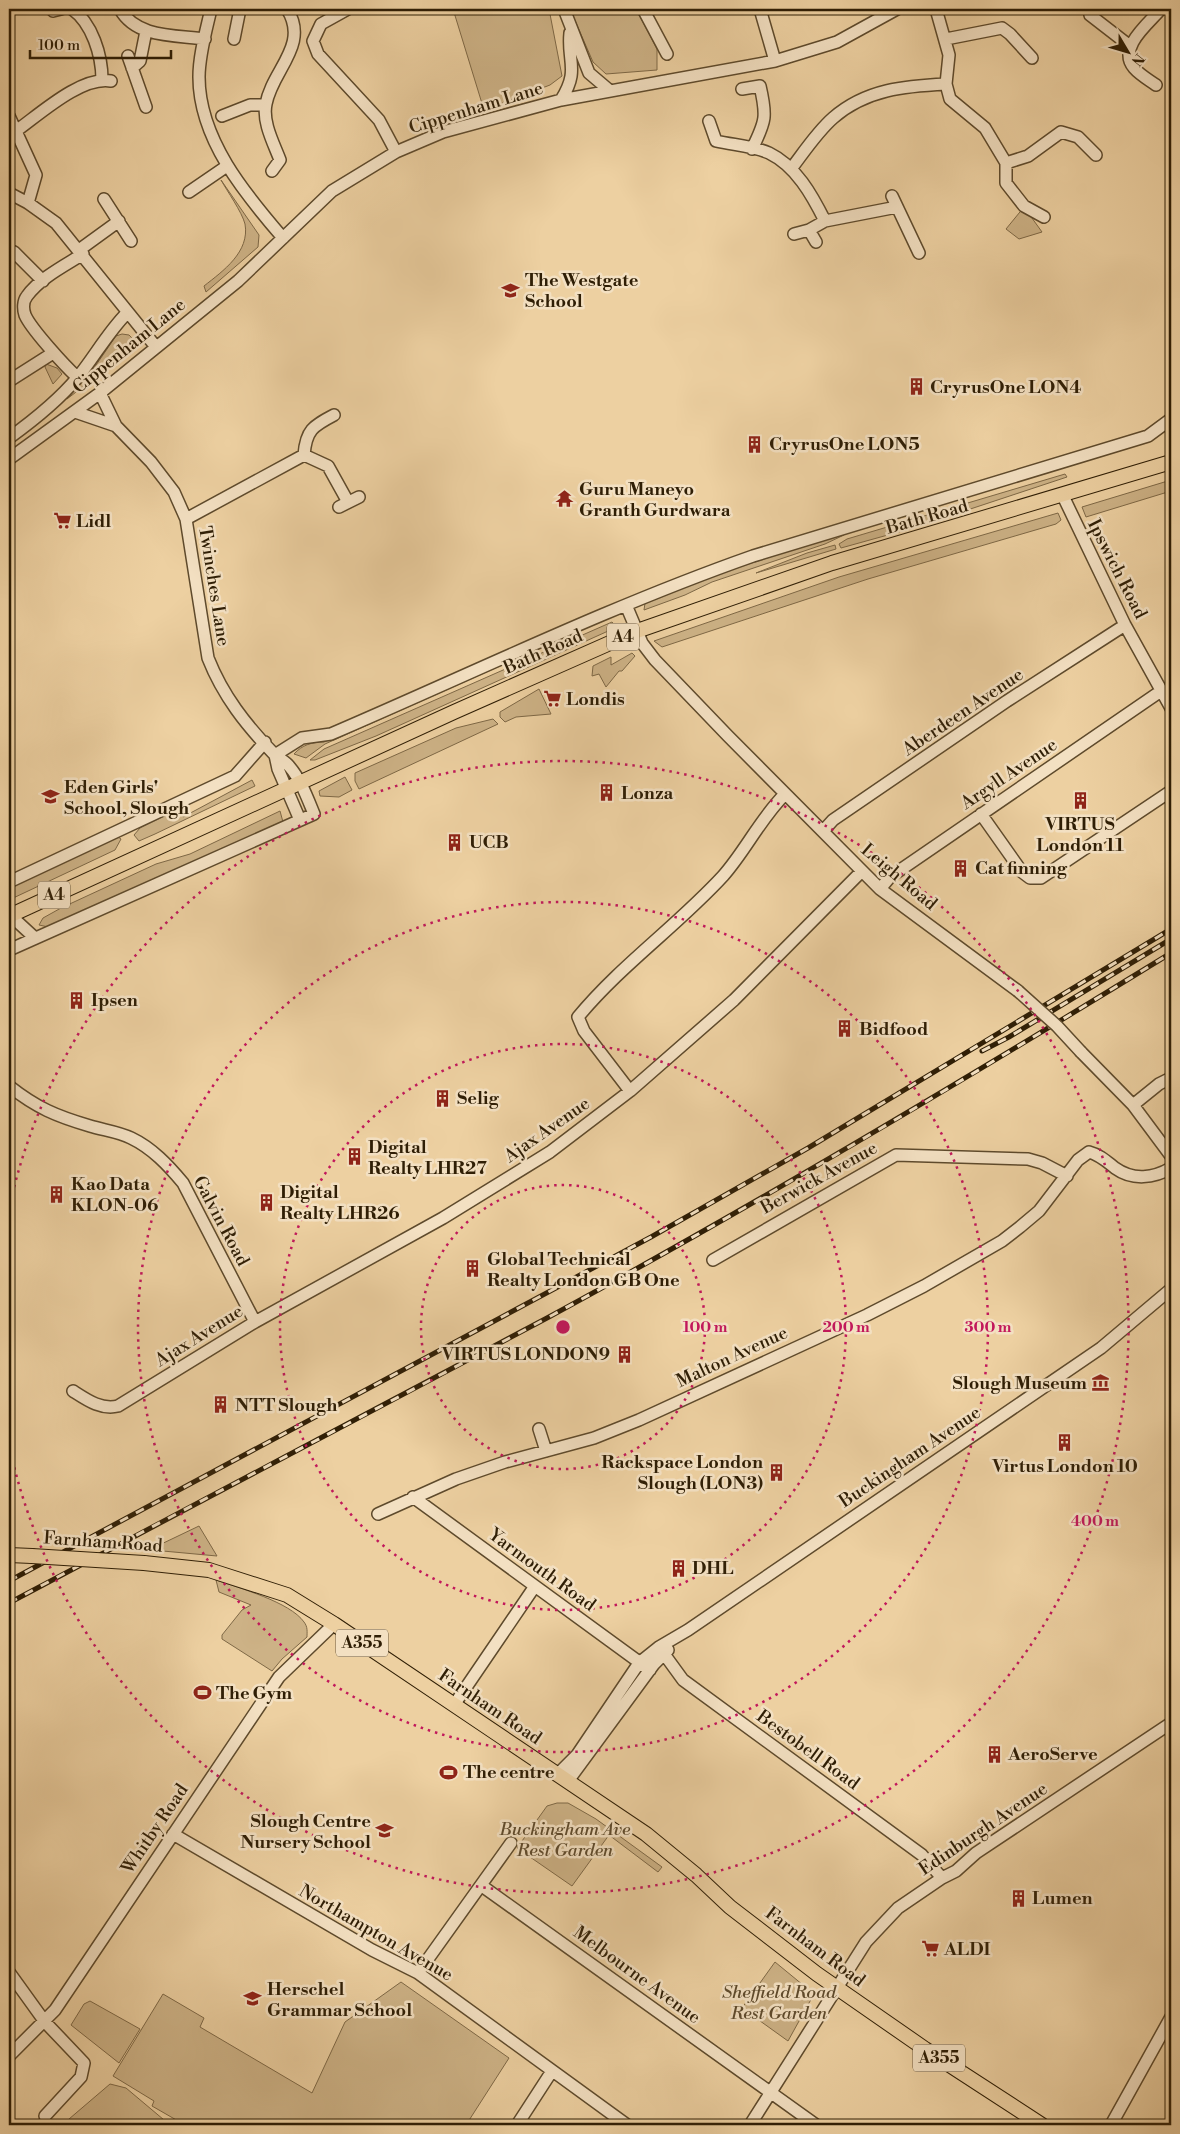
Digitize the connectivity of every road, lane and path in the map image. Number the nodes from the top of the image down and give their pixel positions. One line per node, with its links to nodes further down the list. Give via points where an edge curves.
1 (72, 9): 35 (street, via 84,17 106,80 83,85)
2 (120, 9): 15 (street, via 126,19)
3 (211, 9): 16 (street)
4 (240, 9): 17 (street)
5 (287, 9): 30 (street, via 294,20 294,44)
6 (564, 9): 14 (street)
7 (643, 9): 20 (street)
8 (760, 9): 23 (street)
9 (897, 9): 23 (street, Cippenham Lane, via 837,42)
10 (936, 9): 18 (street)
11 (1161, 9): 19 (street)
12 (343, 10): 37 (street, via 317,29 312,41 318,54 380,120)
13 (1090, 16): 19 (street)
14 (571, 29): 28 (street, via 589,74); 29 (street, via 569,42 573,70 569,87)
15 (146, 31): 16 (street); 24 (street, via 140,61)
16 (205, 39): 40 (street, via 199,77 202,105)
17 (234, 39)
18 (946, 39): 22 (street, via 1003,24); 25 (street, via 949,55)
19 (1130, 46): 26 (street, via 1127,55 1133,68)
20 (667, 54)
21 (128, 56): 24 (street)
22 (1032, 58)
23 (775, 61): 28 (street, Cippenham Lane)
24 (132, 68): 31 (street)
25 (946, 84): 39 (street, via 950,100 985,128); 41 (street, via 906,86 859,100 833,118)
26 (1156, 85)
27 (742, 89): 36 (street, via 760,86 766,110 763,126)
28 (608, 90): 29 (street, Cippenham Lane)
29 (561, 100): 37 (street, Cippenham Lane, via 444,132)
30 (265, 105): 33 (street, via 250,105); 42 (street, via 266,121 280,160)
31 (146, 107)
32 (9, 116): 35 (street)
33 (222, 116)
34 (709, 121): 36 (street, via 716,141)
35 (16, 131): 46 (street, via 36,174)
36 (752, 149): 41 (street, via 768,153)
37 (396, 152): 52 (street, Cippenham Lane, via 332,191)
38 (1096, 155): 39 (street, via 1078,137 1061,132 1028,156)
39 (1006, 164): 47 (street, via 1006,183 1024,206)
40 (227, 166): 43 (street); 52 (street)
41 (791, 168): 49 (street, via 812,195)
42 (272, 171)
43 (189, 192)
44 (9, 193): 46 (street)
45 (104, 199): 48 (street)
46 (28, 203): 56 (street, via 56,224)
47 (1044, 216)
48 (119, 221): 53 (street); 56 (street)
49 (826, 221): 50 (street); 57 (street, via 895,202)
50 (809, 230): 51 (street); 54 (street)
51 (794, 234)
52 (283, 238): 60 (street, Cippenham Lane, via 238,281)
53 (131, 241)
54 (816, 242)
55 (9, 250): 58 (street)
56 (81, 252): 58 (street); 59 (street)
57 (919, 253)
58 (43, 280): 61 (street, via 26,298 25,316)
59 (127, 313): 60 (street); 62 (street)
60 (156, 347): 64 (street, Cippenham Lane)
61 (53, 353): 62 (street); 63 (street)
62 (78, 377): 69 (street, via 57,400)
63 (9, 381)
64 (100, 393): 65 (street, Cippenham Lane); 68 (street, Twinches Lane)
65 (75, 412): 68 (street, Twinches Lane); 71 (street, Cippenham Lane)
66 (334, 415): 70 (street, via 317,424 306,436)
67 (1171, 419): 76 (street, via 1148,436 752,556)
68 (116, 426): 75 (street, Twinches Lane, via 151,462 174,492)
69 (9, 438)
70 (304, 455): 74 (street, via 328,466 343,504); 75 (street)
71 (9, 459)
72 (1171, 462): 73 (main road, Bath Road / A4)
73 (1063, 496): 77 (street, Ipswich Road); 78 (main road, Bath Road / A4, via 832,563)
74 (359, 497)
75 (186, 519): 81 (street, Twinches Lane, via 208,658 225,696)
76 (626, 606): 78 (street, Leigh Road); 82 (street, via 331,734 302,738)
77 (1125, 625): 79 (street, Ipswich Road); 89 (street, Aberdeen Avenue, via 1007,701 833,820)
78 (636, 631): 83 (main road, Bath Road / A4); 86 (street, Leigh Road, via 655,660)
79 (1161, 691): 80 (street, Ipswich Road); 87 (street, Argyll Avenue)
80 (1171, 708)
81 (265, 742): 82 (street, Twinches Lane); 91 (street, via 235,776)
82 (275, 755): 83 (street, Twinches Lane, via 288,764); 84 (street, Twinches Lane)
83 (301, 782): 84 (main road, Bath Road / A4); 88 (street, Twinches Lane, via 314,814)
84 (286, 789): 88 (street, Twinches Lane); 93 (main road, Bath Road / A4)
85 (1171, 791): 87 (street, via 1041,878 1030,878 1022,872)
86 (785, 794): 89 (street, Leigh Road); 98 (street, via 761,821 723,876 615,976 578,1017 584,1031)
87 (982, 814): 92 (street, Argyll Avenue, via 890,877)
88 (300, 820): 94 (street)
89 (823, 831): 90 (street, Leigh Road)
90 (862, 871): 92 (street, Leigh Road); 98 (street, Ajax Avenue, via 734,1000)
91 (9, 882)
92 (880, 888): 99 (street, Leigh Road, bridge, via 1018,991 1057,1026)
93 (10, 915): 94 (street)
94 (35, 938): 95 (street)
95 (9, 950)
96 (1171, 1078): 99 (street)
97 (9, 1086): 105 (street, Galvin Road, via 34,1106 130,1137 163,1161 183,1182)
98 (630, 1091): 105 (street, Ajax Avenue, via 550,1152 503,1182)
99 (1133, 1105): 100 (street, Leigh Road)
100 (1171, 1156)
101 (1171, 1168): 102 (street, Malton Avenue, via 1141,1177 1118,1170 1089,1152)
102 (1066, 1176): 103 (street, Berwick Avenue, via 1028,1159 896,1155); 108 (street, Malton Avenue, via 1039,1211 1002,1241 949,1274 639,1420 594,1438)
103 (713, 1260)
104 (1171, 1289): 114 (street, Buckingham Avenue, via 1101,1348)
105 (255, 1322): 106 (street, Ajax Avenue, via 118,1406 109,1408 91,1402)
106 (73, 1391)
107 (539, 1429): 108 (street)
108 (546, 1451): 109 (street, Malton Avenue, via 504,1462)
109 (414, 1496): 110 (street, Malton Avenue); 112 (street, Yarmouth Road)
110 (378, 1514)
111 (9, 1555): 113 (main road, Farnham Road / A355, bridge, via 208,1570 287,1595)
112 (535, 1586): 115 (street, Yarmouth Road); 117 (street)
113 (334, 1624): 117 (main road, Farnham Road / A355); 120 (street, Whitby Road, via 278,1677)
114 (662, 1650): 115 (street, Buckingham Avenue); 116 (street, Buckingham Avenue); 122 (street, Bestobell Road, via 683,1680 922,1855)
115 (639, 1663): 116 (street, Yarmouth Road); 119 (street, Buckingham Avenue)
116 (650, 1670): 119 (street, Buckingham Avenue)
117 (454, 1705): 119 (main road, Farnham Road / A355)
118 (1171, 1723): 122 (street, Edinburgh Avenue, via 976,1853 956,1872)
119 (563, 1778): 126 (main road, Farnham Road / A355, via 646,1834 730,1906)
120 (173, 1834): 125 (street, Northampton Avenue); 128 (street, Whitby Road)
121 (511, 1843): 123 (street)
122 (942, 1878): 126 (street, Edinburgh Avenue, via 898,1908 866,1942)
123 (482, 1886): 125 (street); 131 (street, Melbourne Avenue)
124 (9, 1972): 128 (street)
125 (418, 1973): 130 (street, Northampton Avenue)
126 (837, 1988): 131 (street, Edinburgh Avenue); 133 (main road, Farnham Road / A355)
127 (1171, 2017): 138 (street)
128 (45, 2022): 129 (street, Whitby Road); 132 (street, via 84,2062 84,2069 70,2090)
129 (9, 2056)
130 (552, 2070): 134 (street); 135 (street, Northampton Avenue)
131 (771, 2092): 136 (street, Edinburgh Avenue); 137 (street, Melbourne Avenue)
132 (45, 2116)
133 (1035, 2123)
134 (517, 2125)
135 (628, 2125)
136 (750, 2125)
137 (816, 2125)
138 (1111, 2125)

